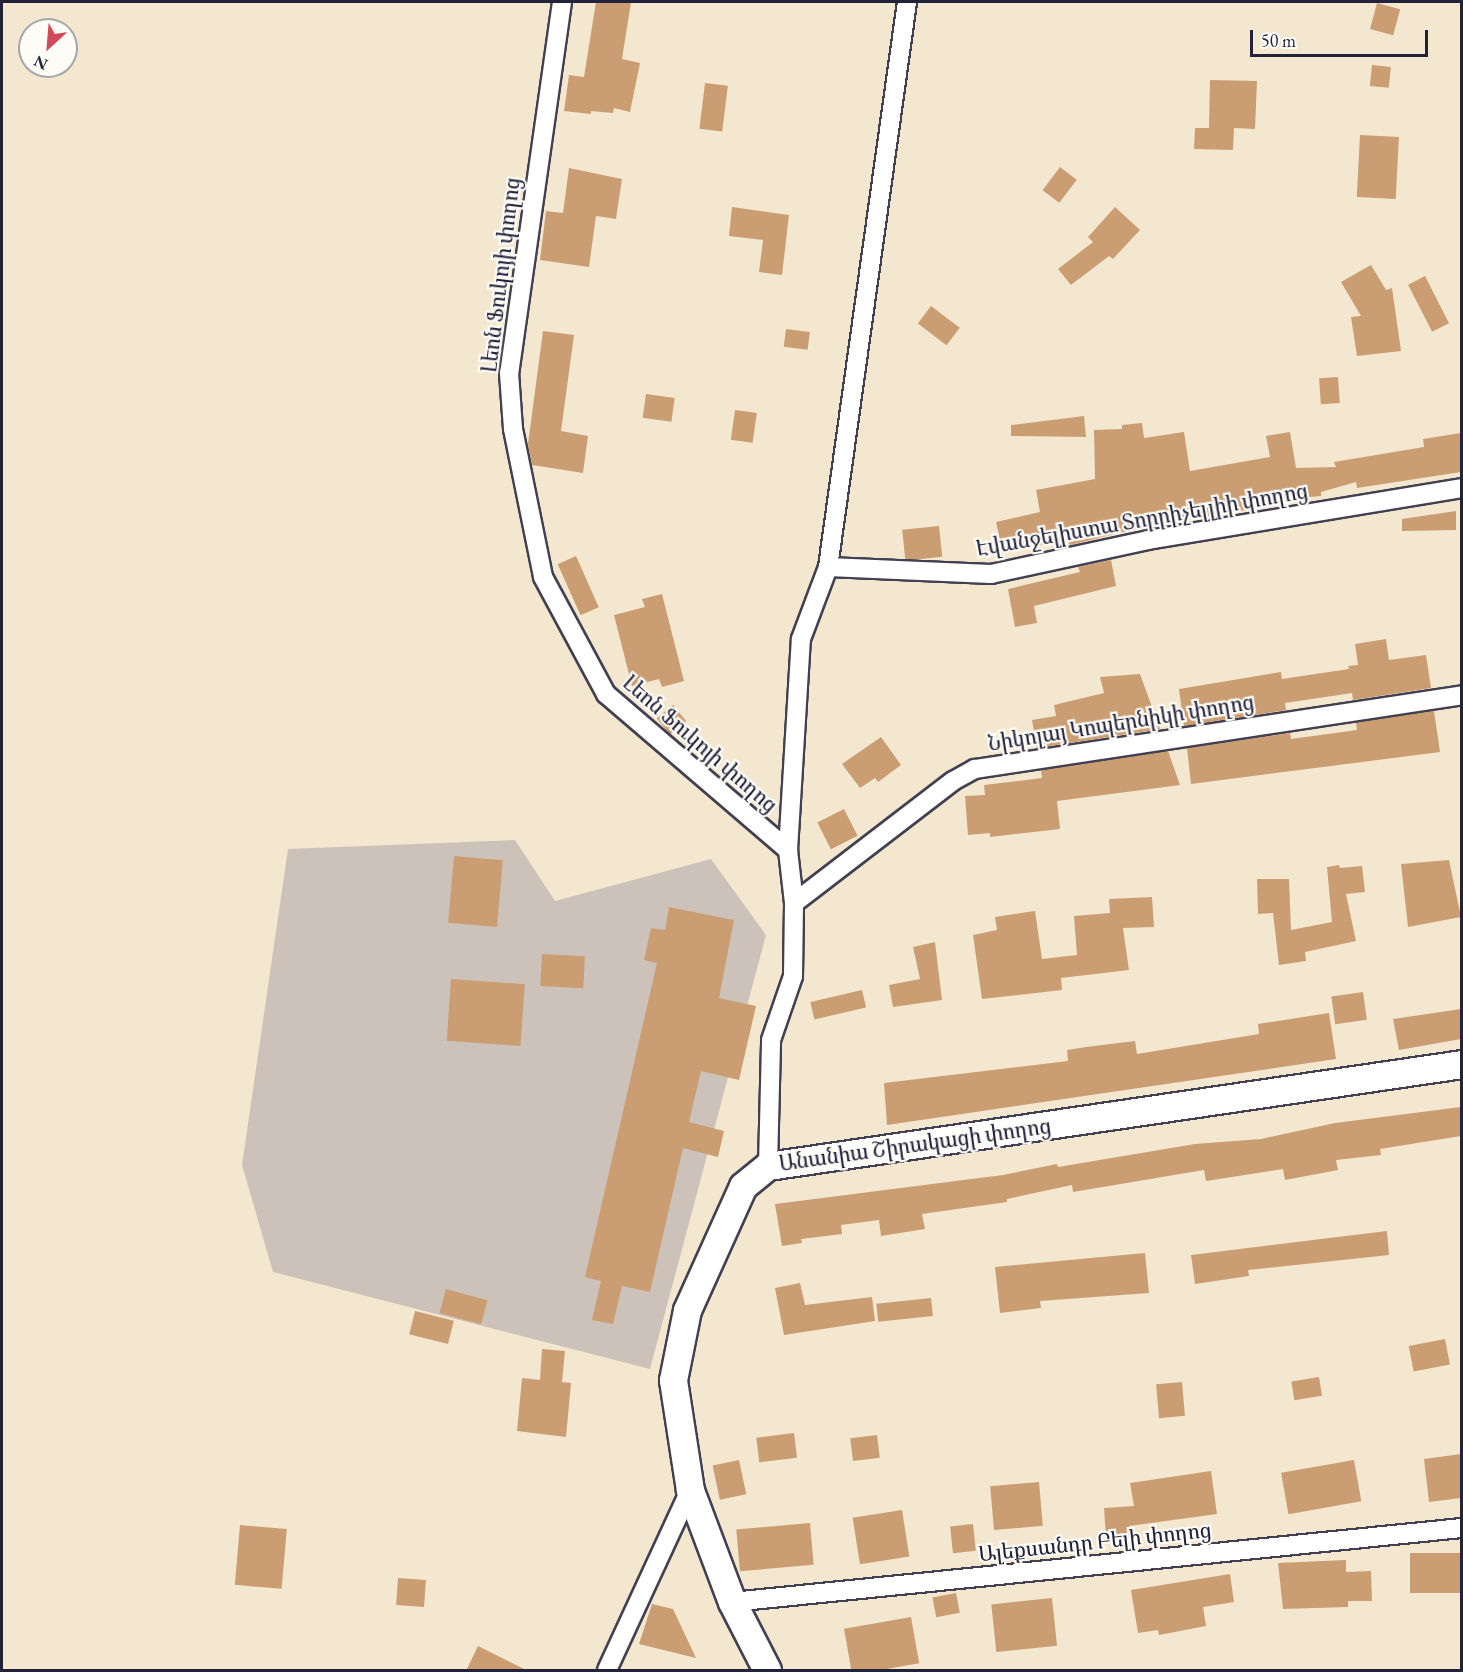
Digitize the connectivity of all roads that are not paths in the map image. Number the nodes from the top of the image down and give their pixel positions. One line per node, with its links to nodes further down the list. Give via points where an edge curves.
1 (562, 2): 6 (street, Լեոն Ֆուկոյի փողոց, via 509,373 513,429 543,578 606,694)
2 (907, 2): 4 (street)
3 (1461, 488): 4 (street, Էվանջելիստա Տորրիչելլիի փողոց, via 1148,540 991,574)
4 (828, 567): 6 (street, via 801,639)
5 (1461, 695): 7 (street, Նիկոլայ Կոպերնիկի փողոց, via 975,769 953,781)
6 (788, 850): 7 (street)
7 (794, 903): 9 (street, via 793,975 771,1040)
8 (1461, 1064): 9 (main road, Անանիա Շիրակացի փողոց)
9 (768, 1166): 10 (main road, Անանիա Շիրակացի փողոց, via 743,1186 738,1196 687,1310 677,1350 673,1380)
10 (690, 1490): 12 (main road, Անանիա Շիրակացի փողոց); 13 (street)
11 (1461, 1528): 12 (street, Ալեքսանդր Բելի փողոց)
12 (732, 1602): 14 (main road, Անանիա Շիրակացի փողոց)
13 (607, 1671)
14 (767, 1671)

